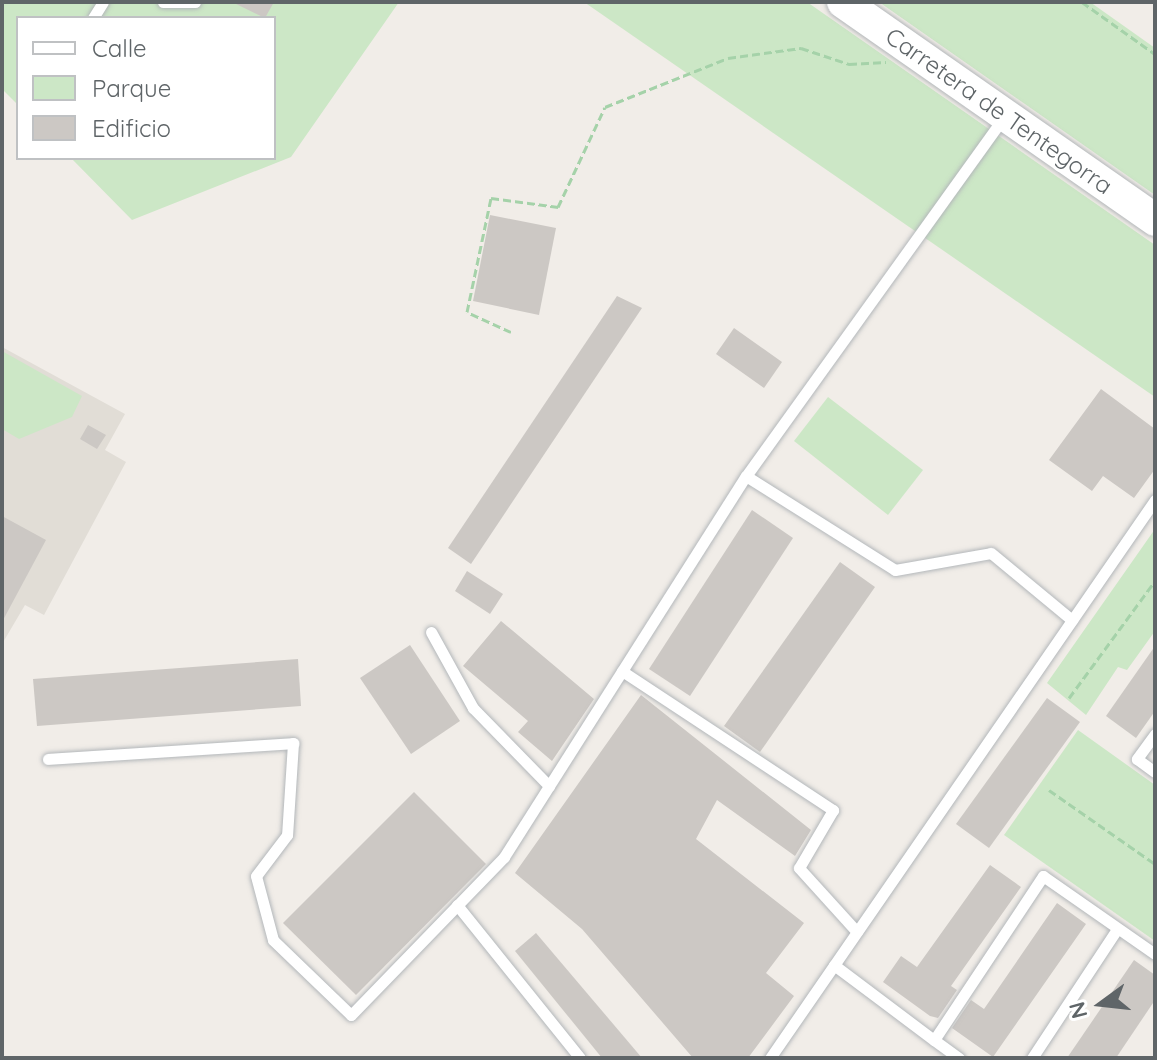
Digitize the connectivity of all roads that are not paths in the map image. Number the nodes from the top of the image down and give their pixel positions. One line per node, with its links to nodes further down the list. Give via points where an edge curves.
1 (163, 2): 2 (lane)
2 (195, 2)
3 (843, 2): 4 (main road, Carretera de Tentegorra)
4 (1005, 116): 5 (main road, Carretera de Tentegorra); 6 (lane)
5 (1155, 220)
6 (746, 476): 8 (lane, via 895,570 991,553); 10 (lane)
7 (1155, 500): 8 (lane)
8 (1072, 620): 17 (lane)
9 (431, 632): 14 (lane, via 473,708)
10 (622, 671): 14 (lane); 17 (lane, via 833,810 799,868)
11 (1155, 734): 13 (lane, via 1137,759)
12 (48, 759): 15 (lane, via 293,743 287,835 256,876 273,940 351,1015)
13 (1155, 772)
14 (549, 786): 15 (lane, via 504,857)
15 (457, 905): 21 (lane)
16 (1117, 929): 18 (lane); 20 (lane, via 1043,876); 24 (lane)
17 (857, 932): 19 (lane)
18 (1155, 954)
19 (834, 965): 20 (lane); 22 (lane)
20 (934, 1040): 23 (lane)
21 (580, 1058)
22 (770, 1058)
23 (959, 1058)
24 (1032, 1058)

